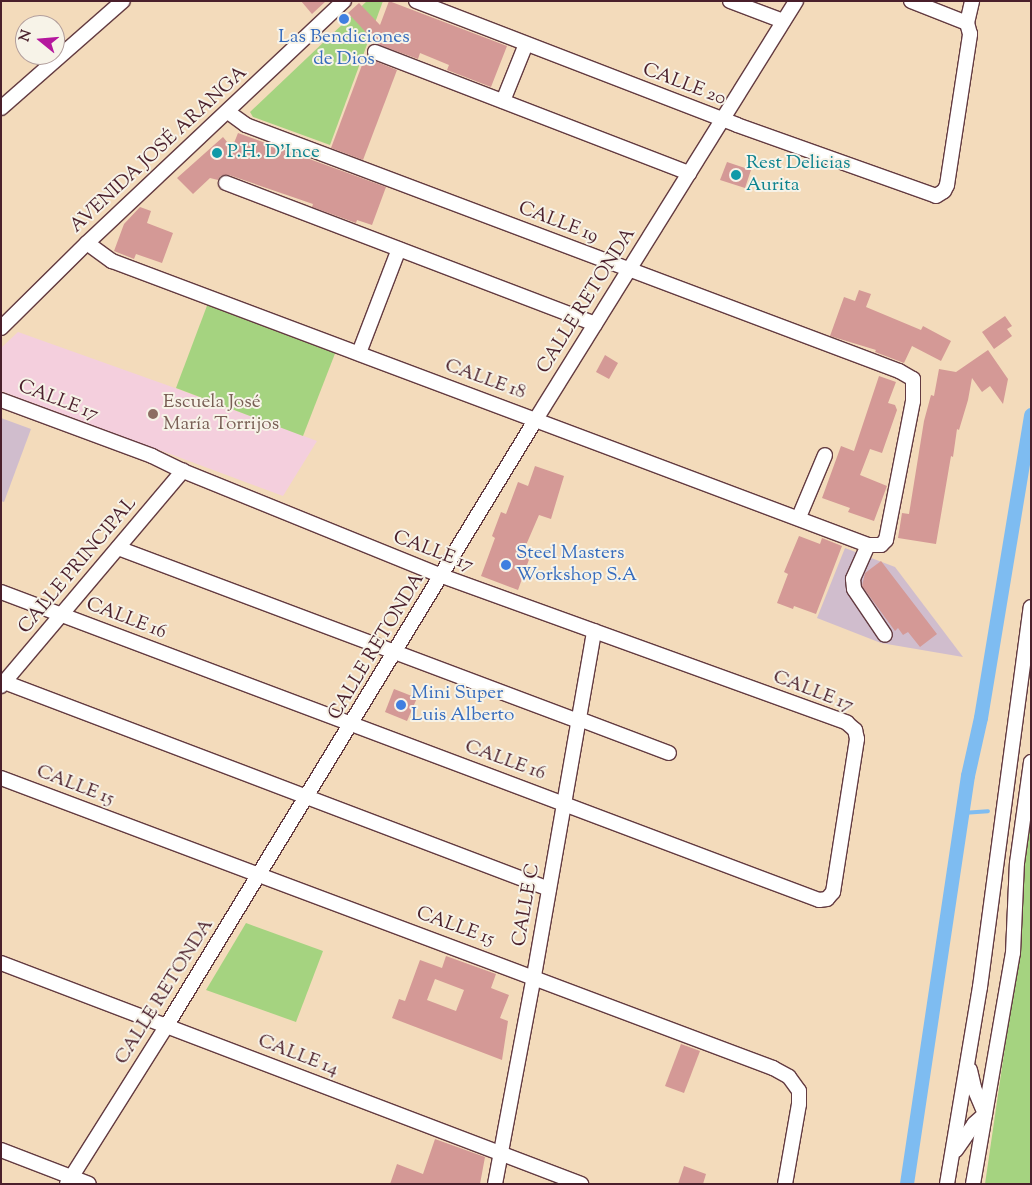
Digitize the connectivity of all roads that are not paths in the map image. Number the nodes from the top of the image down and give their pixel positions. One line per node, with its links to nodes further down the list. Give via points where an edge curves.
1 (123, 1): 13 (street)
2 (344, 1): 14 (street, AVENIDA JOSÉ ARANGA)
3 (416, 1): 10 (street, CALLE 20)
4 (730, 1): 8 (street)
5 (796, 1): 8 (street, CALLE RETONDA)
6 (910, 1): 9 (street)
7 (972, 1): 9 (street)
8 (783, 21): 15 (street, CALLE RETONDA)
9 (967, 23): 15 (street, CALLE 20, via 970,34 949,176 941,195 930,195)
10 (526, 44): 12 (street); 15 (street, CALLE 20)
11 (375, 52): 12 (street)
12 (503, 101): 16 (street)
13 (1, 108)
14 (228, 112): 18 (street, AVENIDA JOSÉ ARANGA); 20 (street, CALLE 19, via 246,125)
15 (722, 120): 16 (street, CALLE RETONDA)
16 (690, 173): 20 (street, CALLE RETONDA)
17 (226, 183): 19 (street)
18 (87, 244): 22 (street, AVENIDA JOSÉ ARANGA); 23 (street, CALLE 18, via 112,261)
19 (399, 249): 21 (street); 23 (street)
20 (629, 269): 21 (street, CALLE RETONDA); 29 (street, CALLE 19, via 913,379 914,400 886,540 881,545)
21 (595, 324): 25 (street, CALLE RETONDA)
22 (1, 328)
23 (359, 353): 25 (street, CALLE 18)
24 (1, 400): 27 (street, CALLE 17, via 152,456)
25 (536, 419): 28 (street, CALLE 18); 31 (street, CALLE RETONDA)
26 (825, 455): 28 (street)
27 (183, 471): 30 (street, CALLE PRINCIPAL); 31 (street, CALLE 17)
28 (799, 517): 29 (street, CALLE 18)
29 (871, 545): 36 (street, via 853,579 854,589)
30 (118, 548): 34 (street, CALLE PRINCIPAL); 37 (street)
31 (442, 576): 35 (street, CALLE 17); 37 (street, CALLE RETONDA)
32 (1, 592): 34 (street, CALLE 16)
33 (1031, 607): 52 (street)
34 (61, 615): 38 (street, CALLE PRINCIPAL); 40 (street, CALLE 16)
35 (594, 631): 39 (street, CALLE C); 48 (street, CALLE 17, via 847,723 856,730 834,892)
36 (885, 635)
37 (396, 652): 39 (street); 40 (street, CALLE RETONDA)
38 (3, 684): 44 (street)
39 (578, 720): 41 (street); 45 (street, CALLE C)
40 (351, 725): 44 (street, CALLE RETONDA); 45 (street, CALLE 16)
41 (669, 753)
42 (1031, 762): 53 (street, via 1017,863 1013,953)
43 (1, 778): 46 (street, CALLE 15)
44 (307, 797): 46 (street, CALLE RETONDA); 47 (street)
45 (564, 804): 47 (street, CALLE C); 48 (street, CALLE 16, via 819,900)
46 (258, 876): 50 (street, CALLE 15); 51 (street, CALLE RETONDA)
47 (549, 888): 50 (street, CALLE C)
48 (827, 899)
49 (1, 963): 51 (street, CALLE 14)
50 (534, 976): 55 (street, CALLE C); 61 (street, CALLE 15, via 789,1077 799,1091 799,1104)
51 (167, 1026): 55 (street, CALLE 14); 57 (street, CALLE RETONDA)
52 (968, 1061): 53 (street, via 974,1088); 56 (street)
53 (985, 1114): 56 (street, via 965,1136); 63 (street)
54 (1, 1150): 57 (street)
55 (500, 1153): 59 (street, CALLE C); 60 (street, CALLE 14)
56 (951, 1164): 62 (street)
57 (69, 1180): 58 (street)
58 (89, 1184)
59 (495, 1184)
60 (581, 1184)
61 (785, 1184)
62 (947, 1184)
63 (973, 1184)

